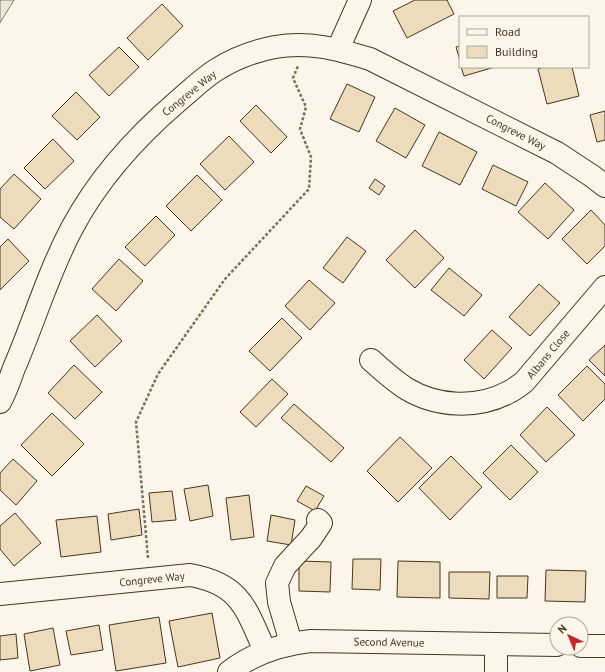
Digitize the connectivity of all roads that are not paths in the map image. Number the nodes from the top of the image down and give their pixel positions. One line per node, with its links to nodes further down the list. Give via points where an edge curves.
1 (360, 0): 2 (street)
2 (338, 49): 3 (street, Congreve Way, via 370,59 557,153); 6 (street, Congreve Way, via 291,45 260,51 238,59 204,79 158,118 107,174 72,228)
3 (605, 186)
4 (605, 287): 5 (street, Albans Close, via 524,382 495,398 465,404 420,396)
5 (371, 360)
6 (0, 402)
7 (318, 520): 9 (street, via 321,523 285,566 277,583 279,602)
8 (0, 594): 14 (street, Congreve Way, via 190,575 207,578 235,595 245,608)
9 (291, 644): 10 (street, Second Avenue, via 311,641); 14 (street, Second Avenue)
10 (496, 644): 11 (street, Second Avenue); 16 (street)
11 (549, 645)
12 (589, 646): 13 (street)
13 (605, 646)
14 (265, 651): 15 (street, Second Avenue)
15 (229, 672)
16 (496, 672)

